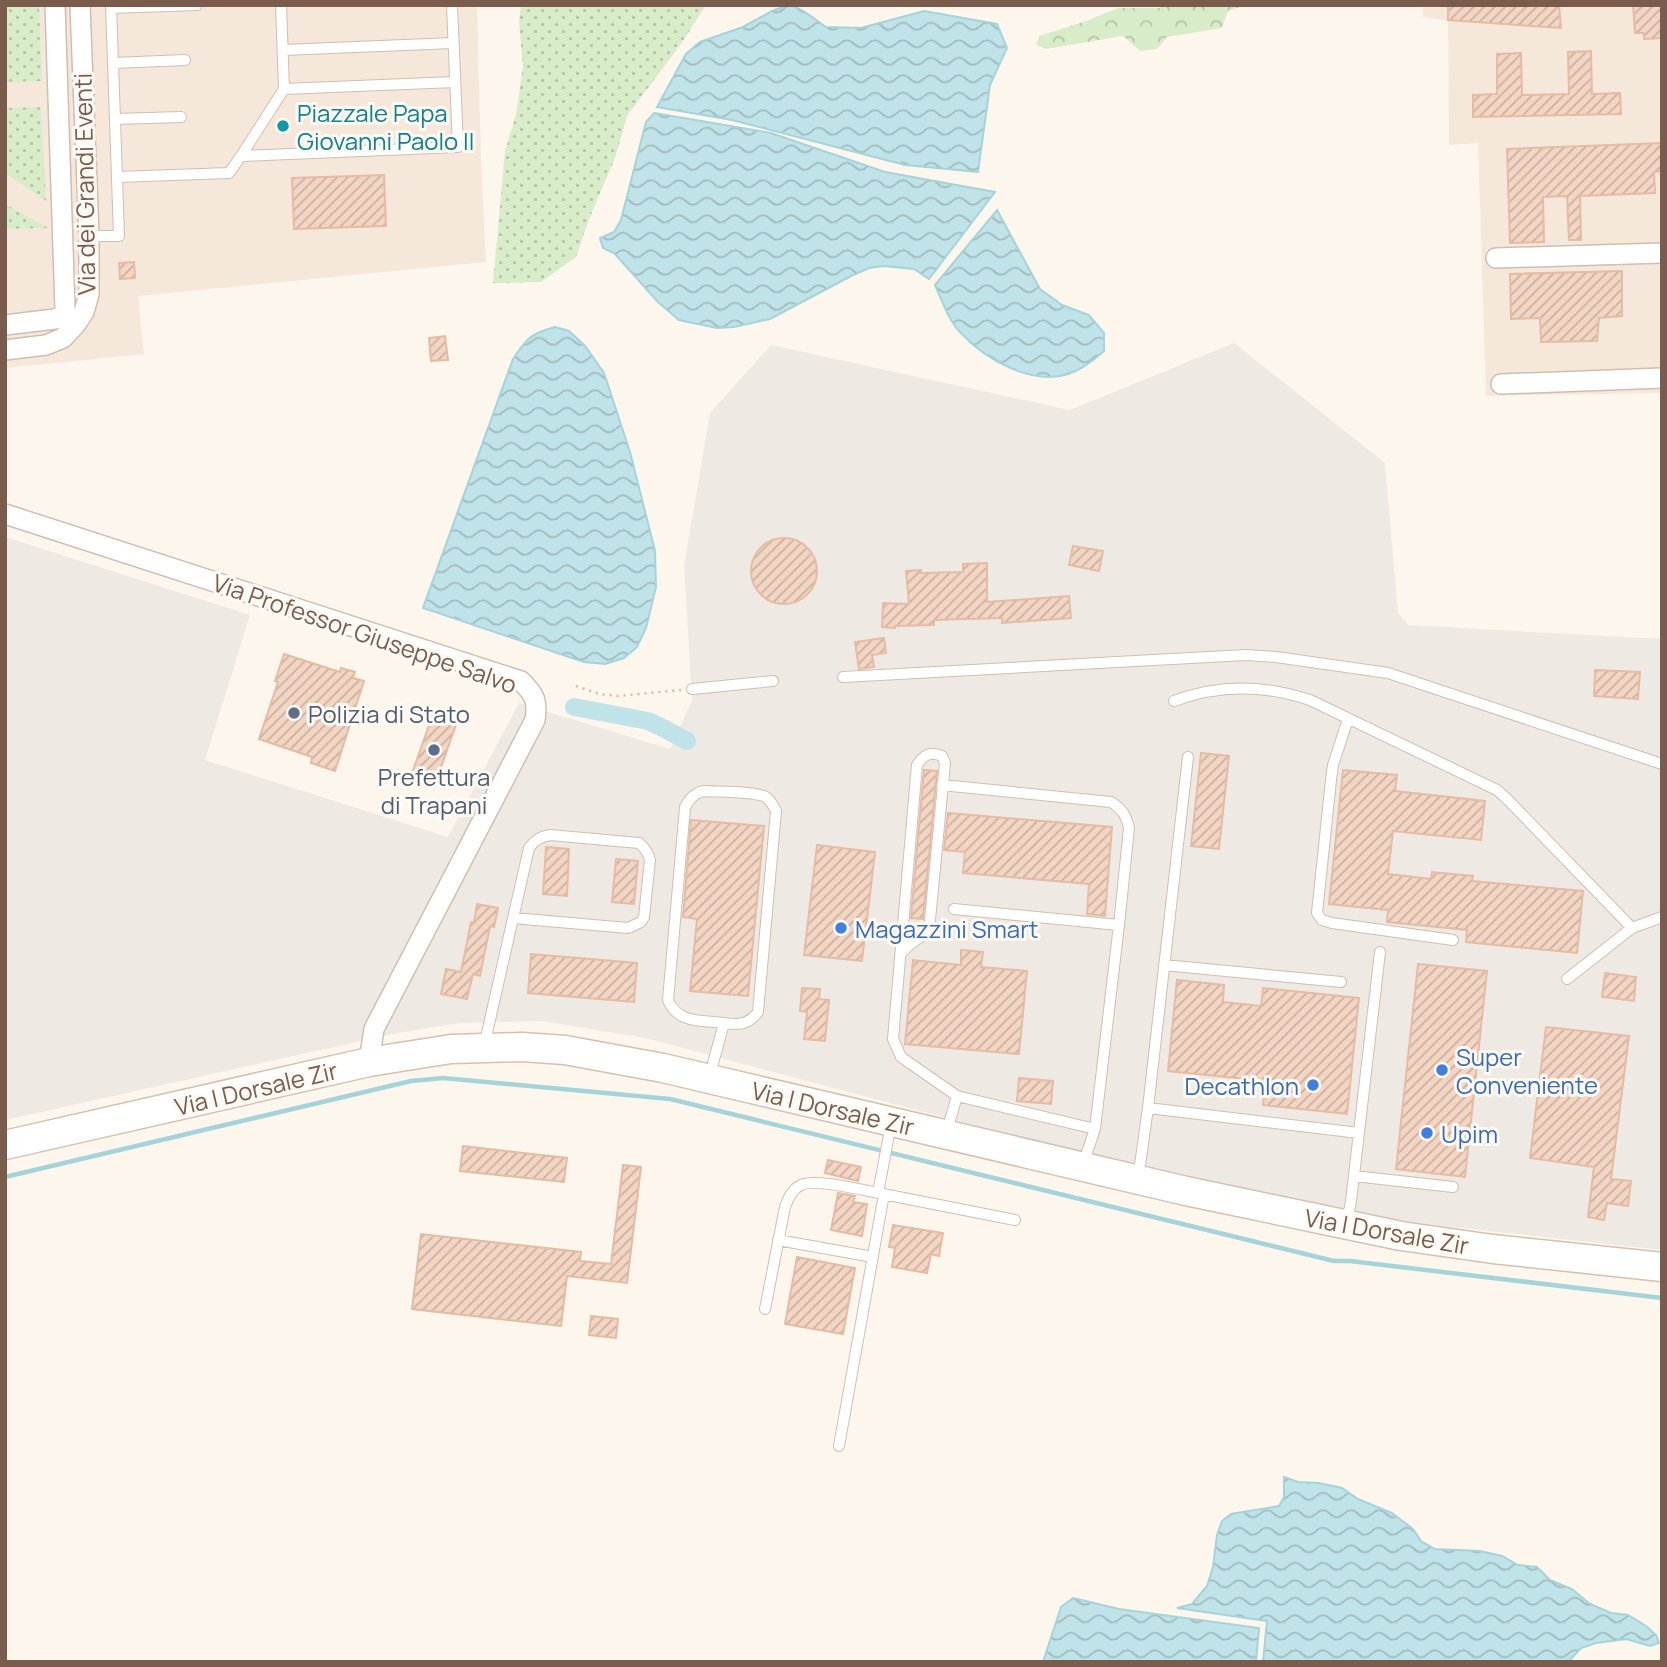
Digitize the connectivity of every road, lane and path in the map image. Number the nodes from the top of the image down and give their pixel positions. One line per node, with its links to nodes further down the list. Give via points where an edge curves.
1 (55, 5): 14 (street, Via dei Grandi Eventi)
2 (80, 5): 13 (street, Via dei Grandi Eventi)
3 (197, 5): 6 (lane)
4 (281, 5): 8 (lane)
5 (452, 5): 7 (lane)
6 (111, 7): 10 (lane)
7 (453, 43): 8 (lane); 11 (lane)
8 (283, 50): 12 (lane)
9 (185, 60): 10 (lane)
10 (113, 62): 16 (lane)
11 (455, 82): 12 (lane); 17 (lane, via 458,147)
12 (284, 89): 17 (lane)
13 (84, 92): 14 (street); 19 (street, Via dei Grandi Eventi)
14 (58, 94): 22 (street, Via dei Grandi Eventi, via 64,315)
15 (181, 117): 16 (lane)
16 (115, 119): 18 (lane)
17 (241, 156): 18 (lane, via 229,173)
18 (117, 177): 19 (lane, via 119,236)
19 (89, 236): 23 (street, Via dei Grandi Eventi, via 89,294 76,324 63,338 46,345)
20 (1662, 253): 21 (street)
21 (1496, 258)
22 (5, 325)
23 (5, 350)
24 (1662, 378): 25 (street)
25 (1501, 384)
26 (5, 514): 49 (street, Via Professor Giuseppe Salvo, via 521,681 533,693 535,720 374,1029)
27 (843, 677): 34 (lane, via 1276,657 1388,673)
28 (773, 681): 30 (lane)
29 (576, 686): 30 (path, via 618,696)
30 (692, 689)
31 (1174, 701): 32 (lane, via 1218,690 1268,689 1310,700)
32 (1348, 719): 40 (lane, via 1497,790); 41 (lane, via 1333,765 1317,913 1332,923)
33 (1188, 757): 44 (lane)
34 (1662, 764)
35 (942, 785): 39 (lane, via 1111,802 1120,808 1129,828); 43 (lane, via 929,930); 43 (lane, via 945,763 942,756 929,753 917,765)
36 (954, 909): 39 (lane)
37 (1662, 917): 40 (lane)
38 (513, 918): 38 (lane, via 529,848 541,836 639,843 648,853 641,922 628,928); 48 (lane)
39 (1119, 925): 53 (lane)
40 (1632, 928): 45 (lane)
41 (1453, 940)
42 (1380, 952): 55 (lane)
43 (900, 955): 51 (lane, via 893,1039 901,1057)
44 (1164, 965): 46 (lane); 52 (lane)
45 (1567, 979)
46 (1341, 982)
47 (724, 1023): 47 (lane, via 748,1023 758,1012 776,811 768,798 758,794 703,791 685,807 668,1000 685,1018); 50 (lane)
48 (484, 1047): 49 (main road, Via I Dorsale Zir); 50 (main road, Via I Dorsale Zir, via 565,1050)
49 (369, 1062): 57 (main road, Via I Dorsale Zir)
50 (709, 1079): 54 (main road, Via I Dorsale Zir)
51 (957, 1096): 53 (lane); 56 (lane)
52 (1148, 1108): 55 (lane); 60 (lane)
53 (1095, 1129): 58 (lane)
54 (889, 1133): 56 (main road, Via I Dorsale Zir); 62 (lane)
55 (1359, 1133): 59 (lane)
56 (946, 1134): 58 (main road, Via I Dorsale Zir)
57 (5, 1145)
58 (1083, 1166): 60 (main road, Via I Dorsale Zir)
59 (1354, 1176): 61 (lane); 64 (lane)
60 (1138, 1180): 64 (main road, Via I Dorsale Zir)
61 (1453, 1187)
62 (881, 1194): 63 (lane); 65 (lane, via 801,1184 790,1194); 66 (lane)
63 (1015, 1220)
64 (1346, 1226): 67 (main road, Via I Dorsale Zir, via 1493,1249)
65 (778, 1240): 66 (lane); 68 (lane)
66 (873, 1256): 69 (lane)
67 (1662, 1267)
68 (765, 1309)
69 (839, 1446)

